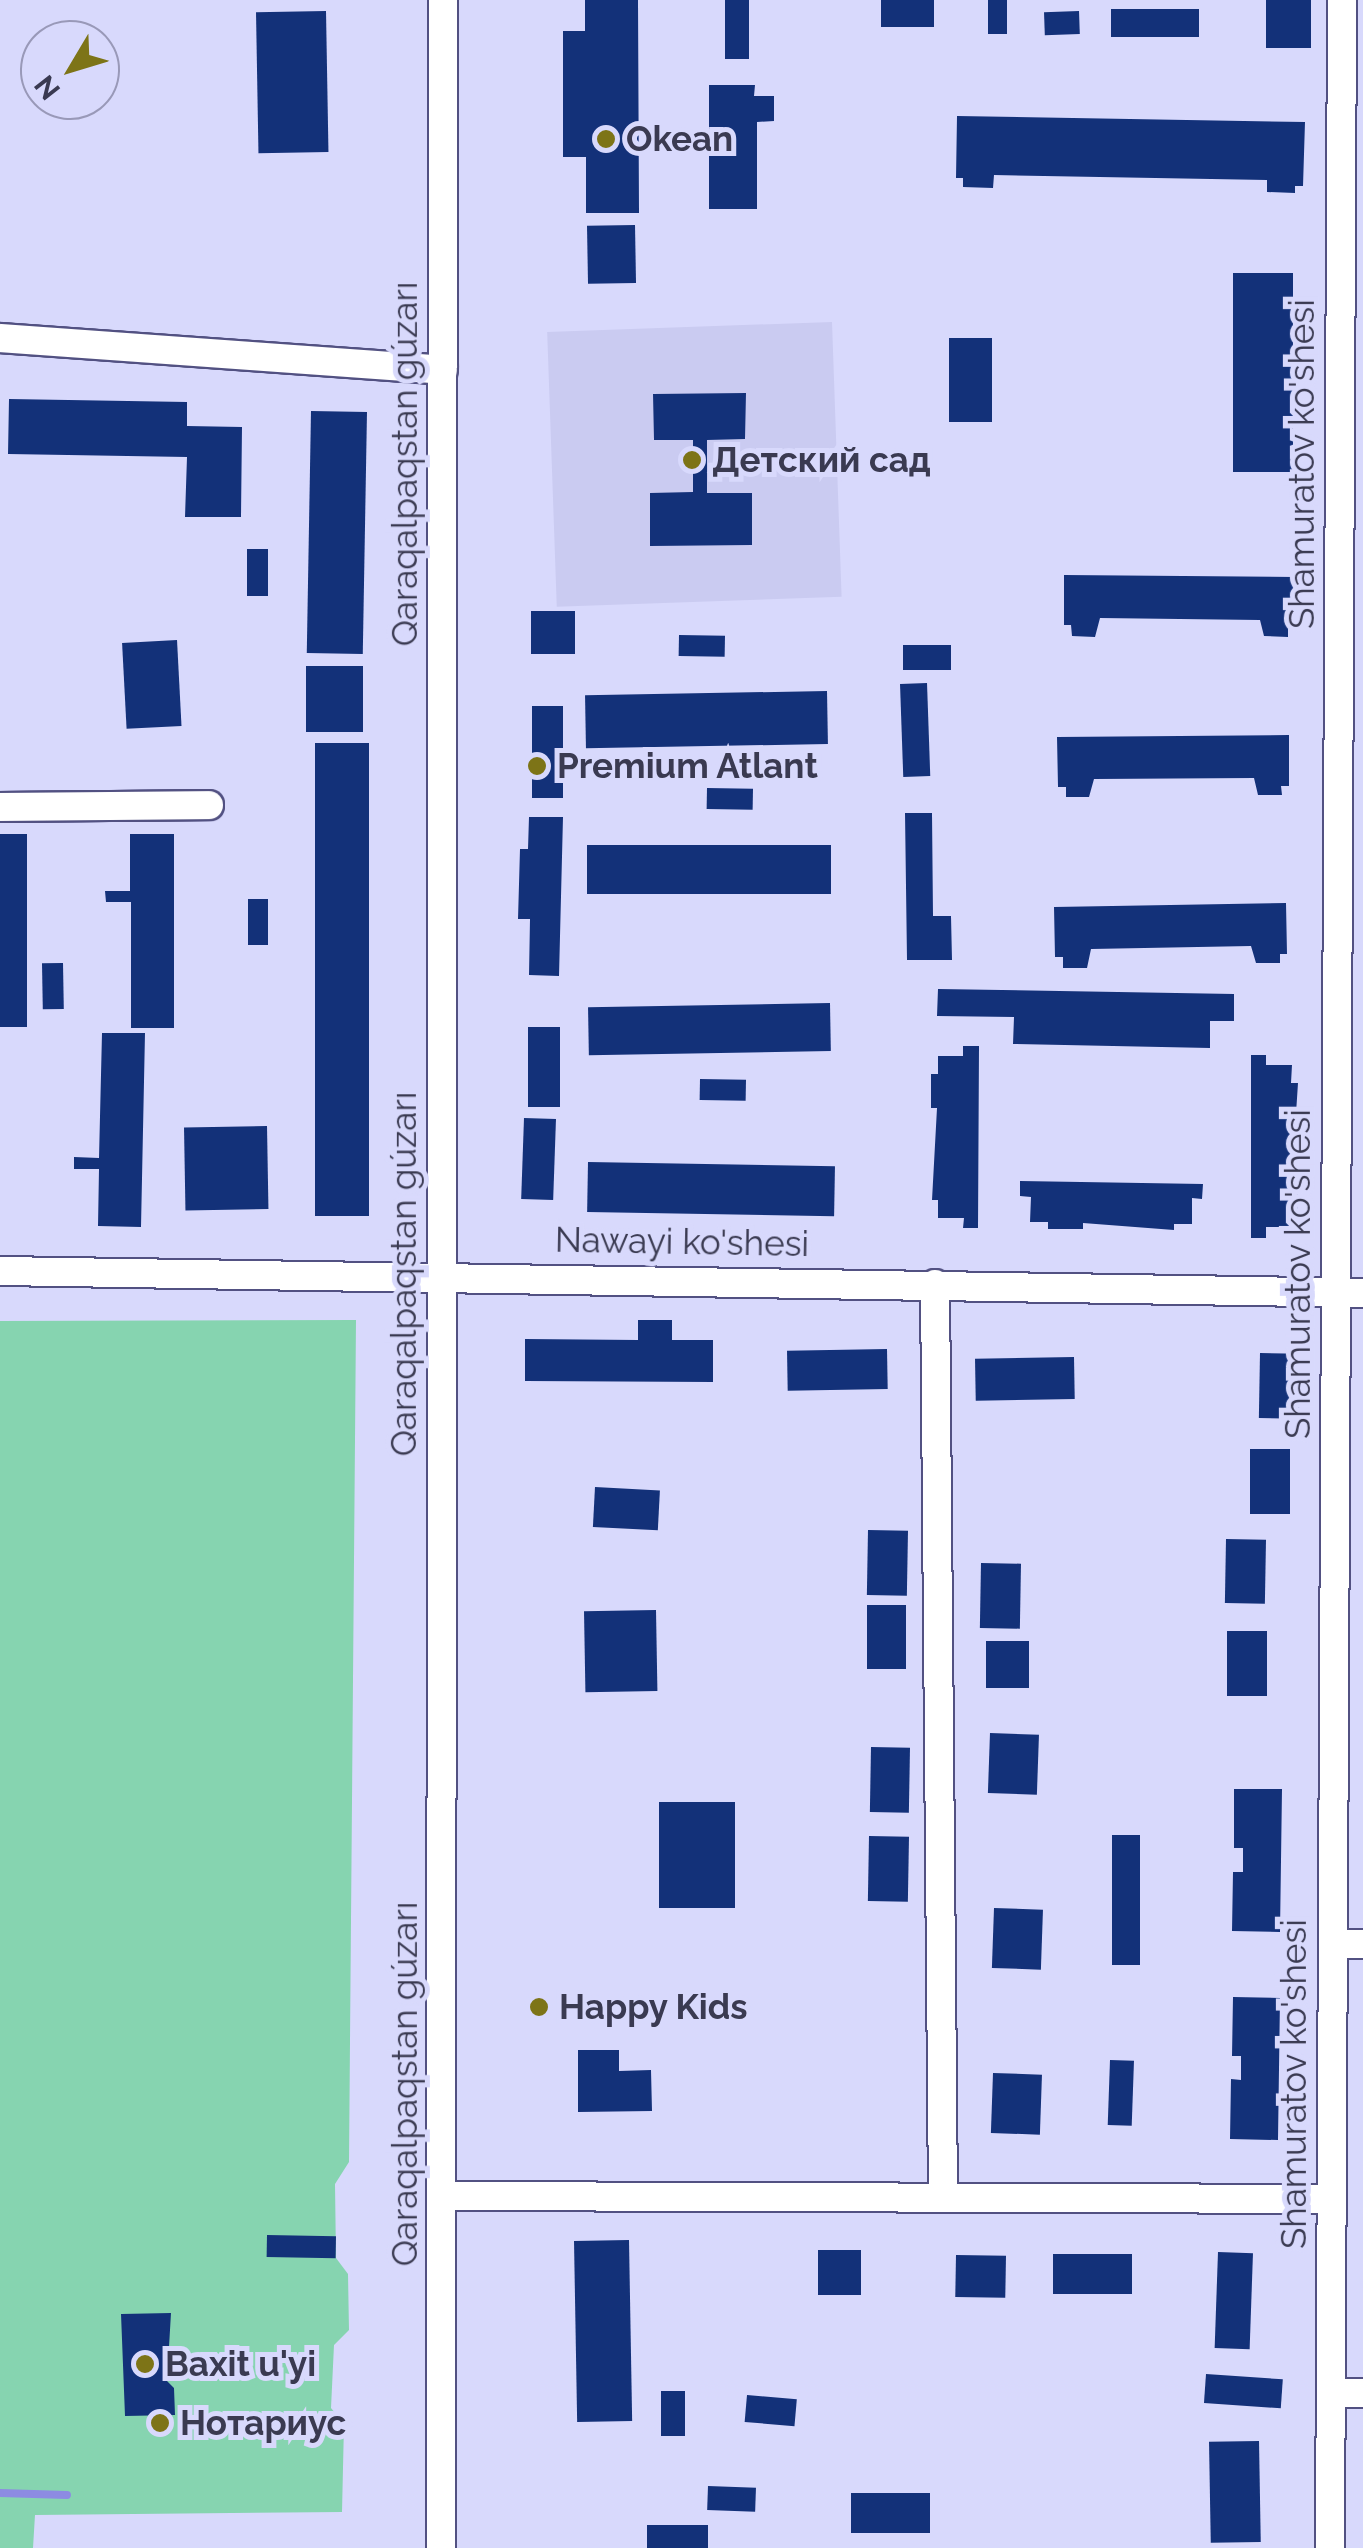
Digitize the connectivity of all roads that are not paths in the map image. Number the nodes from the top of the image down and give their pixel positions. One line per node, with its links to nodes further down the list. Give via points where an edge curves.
1 (443, 0): 5 (street, Qaraqalpaqstan gúzarı)
2 (1342, 0): 3 (street, Shamuratov ko'shesi)
3 (1352, 233): 11 (street, Shamuratov ko'shesi)
4 (0, 338): 5 (street)
5 (443, 370): 9 (street, Qaraqalpaqstan gúzarı)
6 (208, 805): 7 (street)
7 (0, 806)
8 (0, 1271): 9 (street, Nawayi ko'shesi)
9 (441, 1274): 10 (street, Nawayi ko'shesi); 14 (street, Qaraqalpaqstan gúzarı)
10 (935, 1284): 11 (street, Nawayi ko'shesi); 15 (street)
11 (1349, 1292): 12 (street, Shamuratov ko'shesi)
12 (1333, 1944): 13 (street); 16 (street, Shamuratov ko'shesi)
13 (1363, 1944)
14 (444, 2196): 15 (street); 19 (street, Qaraqalpaqstan gúzarı)
15 (943, 2196): 16 (street)
16 (1332, 2199): 18 (street, Shamuratov ko'shesi)
17 (1363, 2393): 18 (street)
18 (1331, 2394): 20 (street, Shamuratov ko'shesi)
19 (440, 2548)
20 (1330, 2548)

